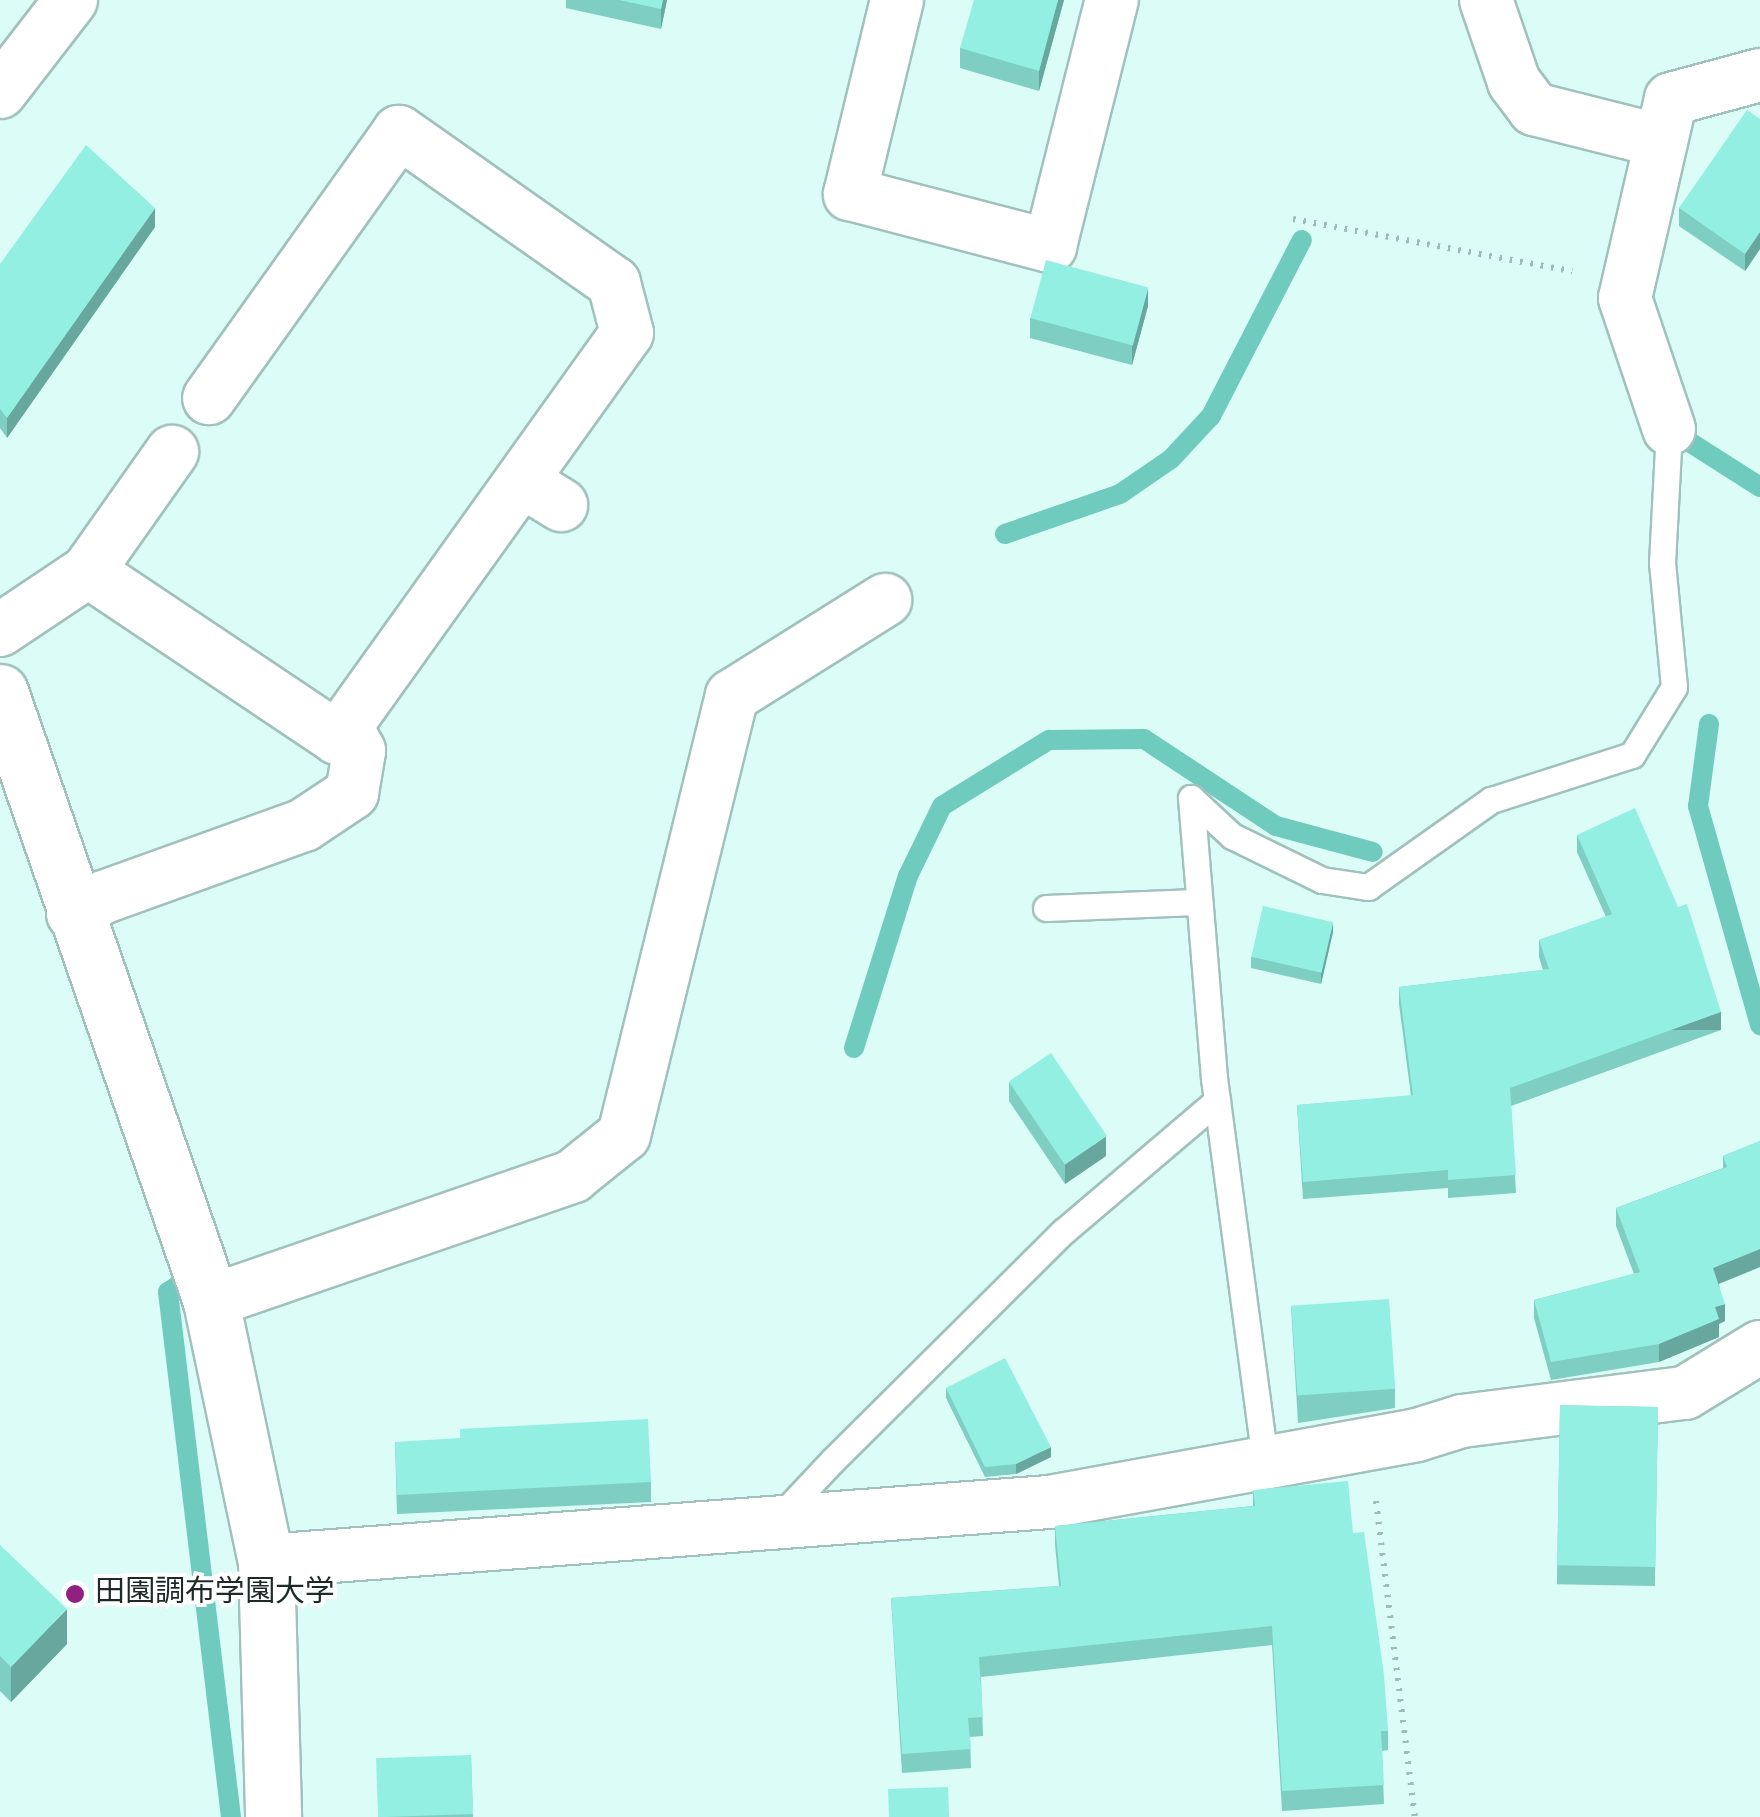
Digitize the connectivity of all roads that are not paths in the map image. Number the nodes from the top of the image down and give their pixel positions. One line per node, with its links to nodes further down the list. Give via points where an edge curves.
1 (71, 0): 6 (street)
2 (898, 0): 3 (street, via 850,194 1050,246)
3 (1112, 0)
4 (1486, 0): 7 (street, via 1514,82 1534,109)
5 (1760, 75): 7 (street, via 1670,99)
6 (0, 92)
7 (1661, 141): 9 (street, via 1625,298)
8 (209, 398): 15 (street, via 399,132 614,282 628,333 541,493)
9 (1669, 429): 16 (lane, via 1662,564 1674,687 1632,754 1491,800 1368,887 1322,880 1232,836 1191,798)
10 (172, 452): 11 (street)
11 (88, 571): 13 (street); 15 (street, via 337,738)
12 (885, 600): 20 (street, via 732,696 624,1134 574,1176)
13 (0, 630)
14 (0, 692): 18 (street)
15 (346, 726): 18 (street, via 359,750 352,793 304,825)
16 (1196, 902): 17 (lane); 19 (lane)
17 (1046, 908)
18 (73, 914): 20 (street)
19 (1217, 1101): 22 (lane); 23 (lane, via 1064,1231 833,1460 786,1510)
20 (211, 1301): 24 (street)
21 (1760, 1347): 22 (street, via 1686,1393 1462,1421)
22 (1265, 1460): 23 (street, via 1049,1502)
23 (785, 1526): 24 (street)
24 (266, 1561): 25 (street)
25 (273, 1817)

